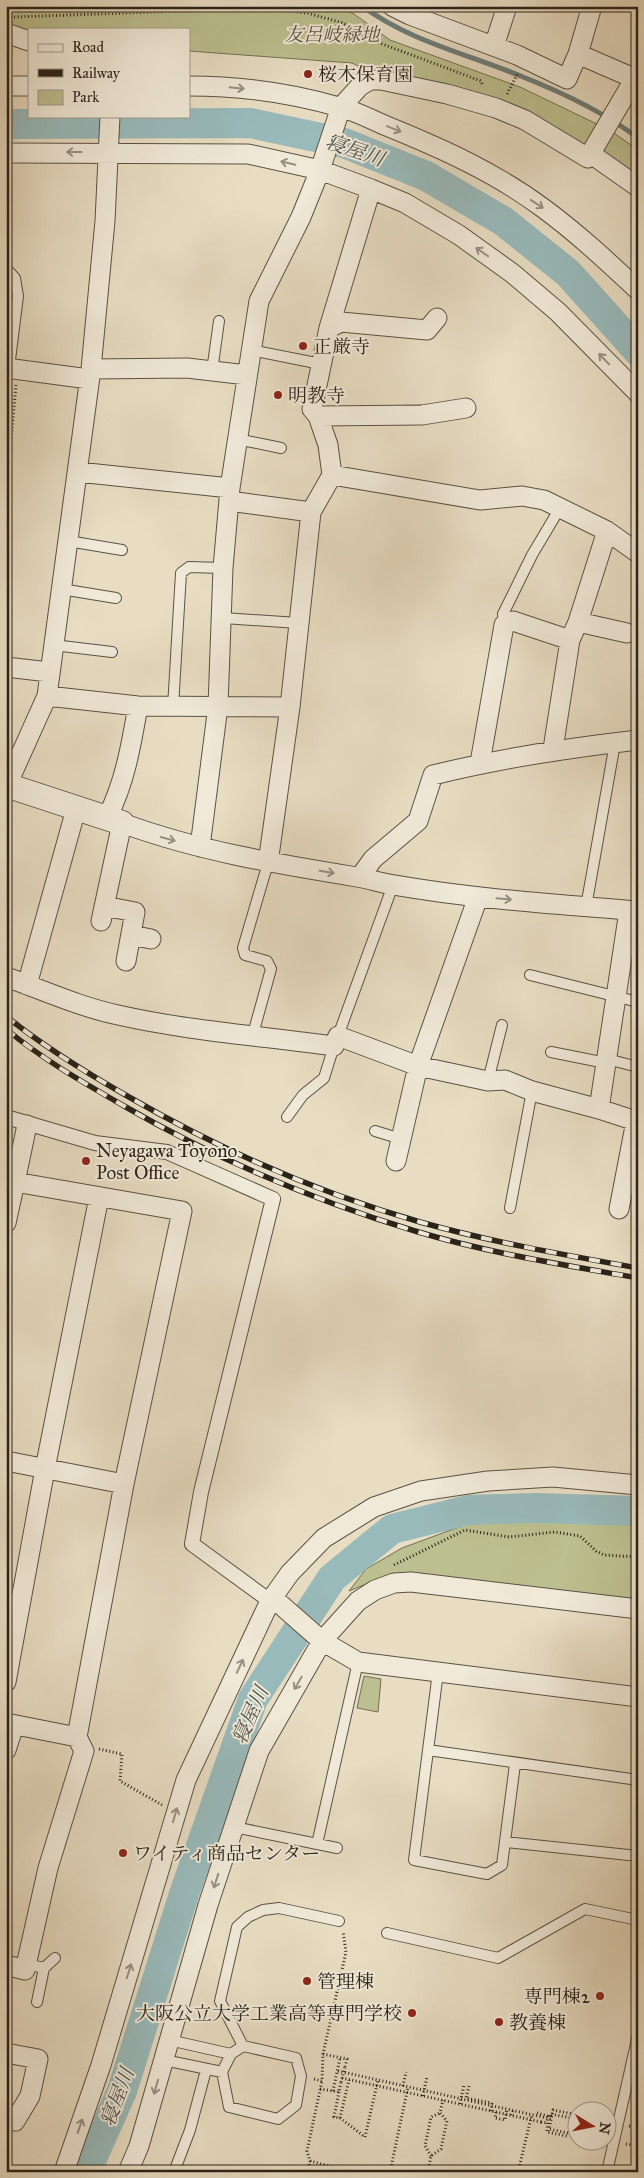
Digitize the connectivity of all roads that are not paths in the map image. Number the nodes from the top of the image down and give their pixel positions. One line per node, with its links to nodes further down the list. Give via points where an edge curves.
1 (392, 6): 6 (street)
2 (507, 6): 6 (street)
3 (590, 7): 7 (street)
4 (8, 25): 5 (street)
5 (28, 40)
6 (494, 46): 7 (street, via 566,79)
7 (578, 54): 8 (street)
8 (637, 77): 16 (street)
9 (6, 86): 10 (street)
10 (28, 86)
11 (190, 86): 12 (street, one-way to 12, via 293,96)
12 (338, 115): 16 (street, via 360,86 370,80 382,80 493,107 525,120 588,158); 17 (street); 21 (street, one-way to 21, via 440,148 495,176 542,207 595,249)
13 (110, 118): 14 (street)
14 (110, 148): 15 (street, one-way to 15); 17 (street, one-way to 14, via 248,154); 29 (street)
15 (6, 153)
16 (591, 154): 18 (street)
17 (321, 166): 19 (street); 25 (street, via 301,217 259,301)
18 (638, 187)
19 (371, 190): 24 (street); 31 (street, one-way to 19, via 558,312 512,273 459,235 405,203)
20 (6, 268): 27 (lane, via 15,278 18,296)
21 (638, 290)
22 (437, 318): 24 (street, via 427,330 341,322)
23 (219, 321): 28 (lane)
24 (329, 328): 26 (street)
25 (251, 350): 26 (lane); 30 (street)
26 (321, 364): 33 (street, via 312,409)
27 (11, 368): 29 (street)
28 (212, 371): 29 (street, via 188,368); 30 (street)
29 (90, 374): 36 (street)
30 (247, 374): 34 (street)
31 (638, 393)
32 (466, 408): 33 (street, via 422,415)
33 (318, 416): 37 (street, via 328,445)
34 (237, 439): 35 (lane); 38 (street)
35 (281, 448)
36 (78, 472): 38 (street); 42 (street)
37 (332, 475): 39 (street, via 480,500 522,496 544,500); 40 (street)
38 (229, 494): 40 (street); 45 (street)
39 (560, 508): 41 (street); 51 (lane, via 523,572 503,614)
40 (311, 512): 50 (street)
41 (607, 531): 44 (street); 49 (street)
42 (68, 541): 43 (lane); 46 (street)
43 (122, 550)
44 (638, 553)
45 (223, 568): 48 (street); 61 (lane, via 189,567 181,573)
46 (61, 589): 47 (lane); 54 (street)
47 (116, 598)
48 (223, 618): 50 (lane); 60 (street)
49 (578, 622): 52 (street); 53 (street)
50 (298, 623): 62 (street)
51 (504, 624): 53 (street, via 513,621); 66 (street)
52 (627, 633)
53 (570, 640): 65 (street)
54 (53, 645): 55 (lane); 57 (street)
55 (112, 652)
56 (6, 667): 57 (street)
57 (49, 672): 58 (street)
58 (47, 696): 59 (street); 67 (street)
59 (138, 706): 61 (street); 69 (street)
60 (218, 706): 61 (street); 62 (street); 70 (street)
61 (173, 707)
62 (290, 707): 71 (street)
63 (638, 740): 64 (street)
64 (615, 743): 65 (street); 75 (lane)
65 (553, 750): 66 (street)
66 (480, 763): 72 (street, via 433,775 418,821 373,859)
67 (7, 785): 68 (street)
68 (76, 809): 69 (street); 82 (street)
69 (115, 820): 70 (street, one-way to 70); 77 (street, via 103,913 135,912)
70 (200, 847): 71 (street)
71 (268, 863): 72 (street, one-way to 72); 86 (lane, via 243,948 245,955 267,961 271,969)
72 (360, 877): 73 (street)
73 (393, 885): 74 (street); 87 (lane)
74 (478, 897): 75 (street, one-way to 75); 90 (street)
75 (586, 907): 76 (street)
76 (634, 911): 83 (street)
77 (131, 935): 78 (street); 79 (street)
78 (151, 939)
79 (126, 961)
80 (530, 975): 83 (lane)
81 (6, 977): 82 (street)
82 (27, 985): 86 (street, via 117,1015)
83 (616, 997): 84 (lane); 89 (street)
84 (638, 1002)
85 (502, 1025): 92 (lane)
86 (253, 1034): 87 (street)
87 (336, 1041): 90 (street); 96 (lane, via 324,1078 303,1095)
88 (551, 1052): 89 (lane)
89 (606, 1061): 91 (lane); 94 (street)
90 (418, 1066): 92 (street); 99 (street)
91 (638, 1068)
92 (488, 1081): 93 (street, via 505,1080)
93 (532, 1092): 94 (street); 103 (lane)
94 (599, 1109): 104 (street, via 636,1121)
95 (6, 1117): 97 (street)
96 (287, 1118)
97 (27, 1125): 101 (street); 110 (street, via 95,1143 167,1152 273,1199 201,1492 192,1544)
98 (375, 1131): 99 (lane)
99 (401, 1138): 100 (street)
100 (396, 1161)
101 (11, 1181): 102 (street); 105 (street)
102 (99, 1197): 107 (street); 108 (street, via 182,1211)
103 (510, 1208)
104 (619, 1209)
105 (6, 1224)
106 (6, 1461): 107 (street)
107 (45, 1469): 108 (street); 115 (street)
108 (124, 1484): 118 (street)
109 (638, 1485): 110 (street, via 553,1477 488,1481 421,1491 374,1507 324,1538 290,1573)
110 (276, 1603): 112 (street); 144 (street, one-way to 110, via 104,2056 186,1780)
111 (638, 1609): 112 (street, via 411,1582 394,1583 374,1590 358,1601)
112 (319, 1638): 113 (street); 123 (street, one-way to 123, via 259,1751)
113 (358, 1662): 114 (street); 125 (lane)
114 (438, 1672): 116 (street); 120 (lane)
115 (6, 1682)
116 (638, 1697)
117 (10, 1724): 118 (street); 119 (street)
118 (79, 1741): 133 (street, via 84,1751 48,1868)
119 (6, 1750)
120 (428, 1750): 121 (lane); 124 (lane, via 414,1860 487,1874 502,1866)
121 (515, 1764): 122 (lane); 124 (lane)
122 (638, 1780)
123 (234, 1827): 125 (lane); 136 (street, one-way to 136)
124 (505, 1842): 127 (lane)
125 (316, 1844): 126 (lane)
126 (338, 1848)
127 (638, 1856)
128 (638, 1920): 130 (lane, via 584,1909 498,1958)
129 (340, 1921): 137 (lane, via 279,1908 262,1910 237,1927 220,2001)
130 (387, 1933)
131 (55, 1958): 133 (lane)
132 (6, 1965): 133 (street, via 25,1970)
133 (35, 1966): 134 (lane)
134 (37, 2002)
135 (638, 2035): 147 (lane)
136 (170, 2040): 139 (lane); 140 (street)
137 (243, 2046): 139 (lane); 142 (lane, via 296,2058 301,2076 296,2105 278,2119 229,2107)
138 (6, 2053): 143 (street, via 38,2058 30,2096 15,2121)
139 (231, 2054): 142 (lane)
140 (164, 2060): 141 (lane); 145 (street, one-way to 145, via 139,2146)
141 (206, 2070): 142 (lane); 146 (lane, via 190,2130)
142 (222, 2072)
143 (6, 2119)
144 (64, 2172)
145 (128, 2172)
146 (174, 2172)
147 (607, 2172)

